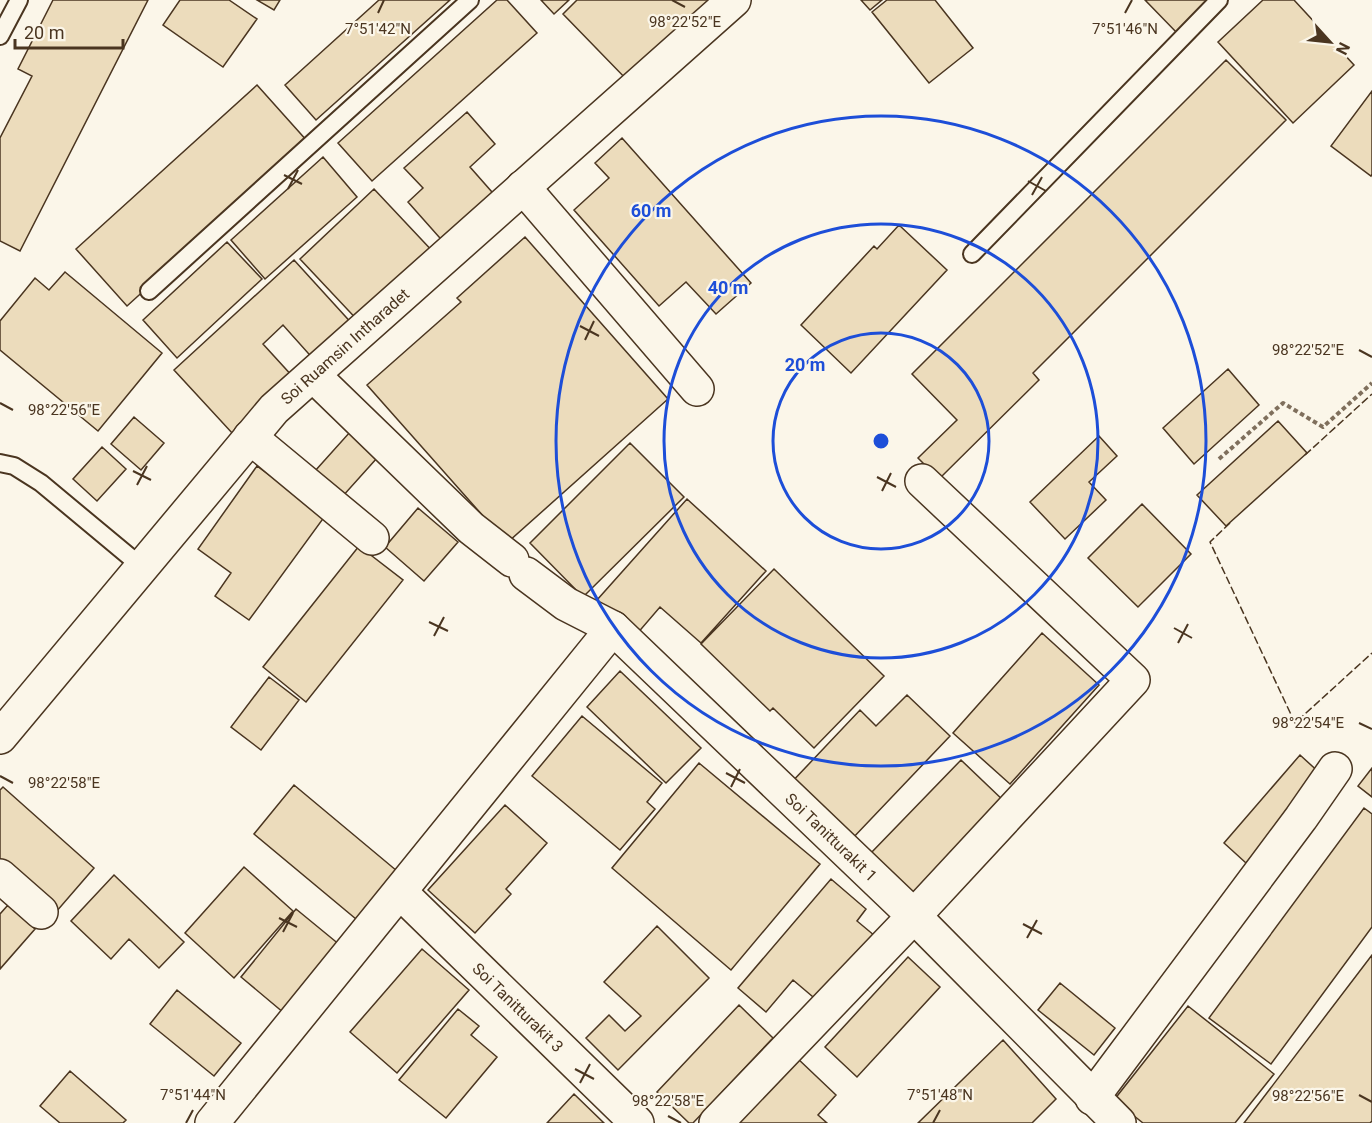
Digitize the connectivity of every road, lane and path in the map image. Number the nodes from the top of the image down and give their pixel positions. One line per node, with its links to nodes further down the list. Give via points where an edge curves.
1 (19, 0): 5 (lane)
2 (470, 0): 8 (lane)
3 (734, 0): 6 (street, Soi Ruamsin Intharadet)
4 (1219, 0): 7 (lane)
5 (0, 36)
6 (523, 187): 9 (street, Soi Ruamsin Intharadet); 11 (street)
7 (972, 254)
8 (149, 291)
9 (313, 375): 12 (street, Soi Ruamsin Intharadet, via 273,410); 18 (street, Soi Tanitturakit 1, via 471,528 566,604)
10 (1372, 382): 13 (path, via 1323,427 1283,402)
11 (697, 389)
12 (250, 437): 16 (street); 17 (street, Soi Ruamsin Intharadet)
13 (1219, 459)
14 (0, 463): 17 (lane, via 14,466 41,483)
15 (922, 481): 24 (street, via 1133,680)
16 (372, 538)
17 (142, 567): 19 (street, Soi Ruamsin Intharadet)
18 (614, 628): 22 (street); 24 (street, Soi Tanitturakit 1)
19 (0, 737)
20 (1335, 769): 25 (street)
21 (0, 876): 23 (street)
22 (400, 892): 26 (street); 27 (street, Soi Tanitturakit 3)
23 (41, 912)
24 (914, 916): 25 (street, Soi Tanitturakit 1); 28 (street)
25 (1092, 1098): 29 (street, Soi Tanitturakit 1)
26 (212, 1123)
27 (637, 1123)
28 (716, 1123)
29 (1119, 1123)

